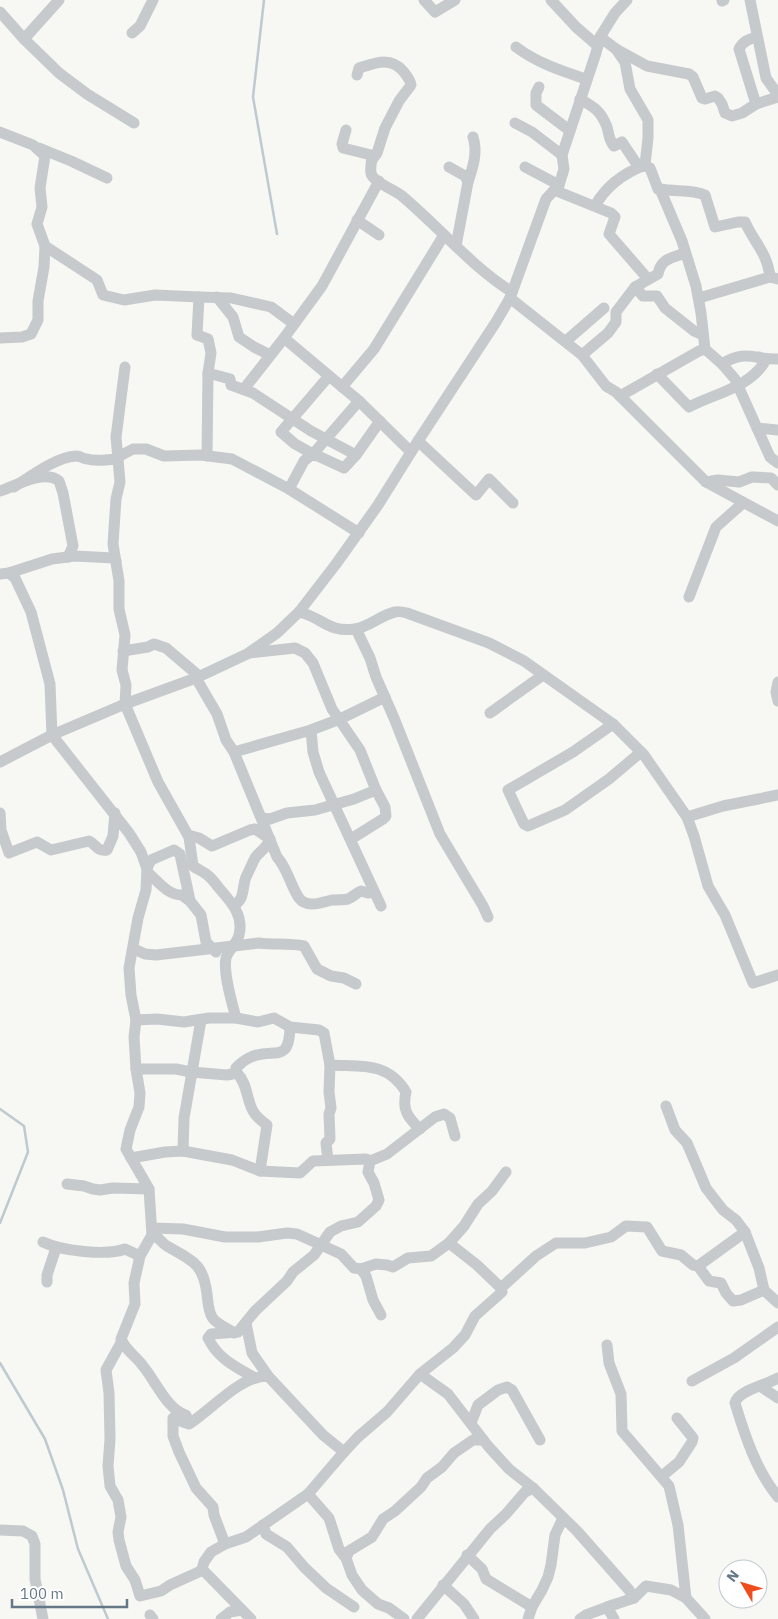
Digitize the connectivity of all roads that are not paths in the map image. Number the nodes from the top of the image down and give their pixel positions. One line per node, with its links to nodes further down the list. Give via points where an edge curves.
1 (59, 0): 11 (street)
2 (153, 0): 9 (street, via 140,26)
3 (424, 0): 4 (street, via 436,12)
4 (455, 0)
5 (551, 0): 12 (street, via 576,27)
6 (627, 0): 12 (street, via 615,13)
7 (750, 0): 10 (street)
8 (0, 12): 11 (street)
9 (132, 34)
10 (757, 37): 18 (street, via 766,78); 20 (street, via 741,44 738,49)
11 (24, 39): 22 (street, via 59,73)
12 (599, 42): 14 (street); 16 (street)
13 (516, 47): 16 (street, via 528,56)
14 (616, 49): 20 (street, via 647,66 690,74 702,98 715,96 725,113 732,116); 30 (street, via 625,62 630,89 648,120)
15 (357, 75): 29 (street, via 359,68 391,62 404,72 411,85 399,101)
16 (586, 79): 19 (street)
17 (539, 87): 24 (street, via 536,105)
18 (778, 96): 20 (street)
19 (580, 99): 24 (street); 30 (street, via 596,108 606,125 611,144 614,146 622,142 636,163)
20 (756, 104)
21 (515, 123): 28 (street)
22 (134, 124)
23 (346, 130): 29 (street, via 343,148 364,152 371,155)
24 (569, 130): 28 (street)
25 (0, 132): 27 (street)
26 (473, 137): 35 (street, via 476,146 474,164)
27 (33, 145): 33 (street); 42 (street, via 45,156 40,188 42,207 37,224)
28 (562, 154): 36 (street, via 564,169)
29 (372, 160): 34 (street, via 370,172)
30 (645, 165): 37 (street, via 650,168); 38 (street, via 617,180)
31 (449, 167): 35 (street, via 465,176)
32 (525, 167): 36 (street)
33 (107, 178)
34 (379, 181): 39 (street); 41 (street, via 399,194)
35 (468, 182): 43 (street)
36 (556, 188): 38 (street); 48 (street, via 546,199)
37 (660, 190): 44 (street); 45 (street, via 705,194 715,227 745,222 760,245)
38 (595, 206): 46 (street, via 615,217 609,234)
39 (357, 220): 40 (street); 53 (street, via 322,286)
40 (378, 235)
41 (444, 235): 43 (street); 69 (street, via 374,349)
42 (44, 246): 49 (street, via 97,280 103,295 124,300 155,296); 55 (street, via 35,328 31,334 22,337)
43 (456, 246): 48 (street)
44 (686, 252): 46 (street, via 666,260 658,274); 51 (street)
45 (774, 278): 51 (street)
46 (648, 279): 47 (street)
47 (635, 287): 54 (street, via 643,296 657,296 665,308); 60 (street, via 616,312 616,322 608,333)
48 (511, 295): 57 (street); 78 (street)
49 (199, 297): 50 (street); 65 (street, via 197,335 208,339 211,353)
50 (217, 297): 53 (street, via 270,307); 59 (street, via 233,317 239,337)
51 (699, 298): 54 (street)
52 (604, 308): 57 (street)
53 (294, 324): 56 (street)
54 (703, 336): 58 (street)
55 (0, 338)
56 (284, 338): 59 (street); 67 (street)
57 (566, 341): 60 (street)
58 (705, 349): 63 (street); 66 (street)
59 (270, 355): 70 (street)
60 (582, 355): 71 (street, via 606,386)
61 (759, 357): 62 (street); 63 (street, via 733,357); 68 (street, via 764,363)
62 (778, 359)
63 (722, 364): 68 (street)
64 (125, 367): 84 (street, via 116,437)
65 (208, 373): 70 (street, via 230,379 231,385); 82 (street)
66 (657, 374): 68 (street, via 689,407); 71 (street)
67 (329, 376): 69 (street); 73 (street)
68 (738, 385): 75 (street)
69 (342, 387): 72 (street)
70 (244, 389): 73 (street)
71 (620, 396): 87 (street)
72 (359, 401): 74 (street); 77 (street)
73 (292, 420): 77 (street); 80 (street, via 281,432)
74 (380, 421): 79 (street); 81 (street)
75 (757, 428): 76 (street); 83 (street)
76 (778, 430)
77 (326, 439): 80 (street); 81 (street)
78 (418, 441): 79 (street); 91 (street, via 476,494 489,479)
79 (411, 452): 94 (street)
80 (313, 454): 81 (street, via 344,468); 89 (street, via 304,462)
81 (356, 455)
82 (208, 456): 84 (street, via 164,456 146,449 133,449); 89 (street, via 232,459)
83 (774, 456): 85 (street, via 770,458)
84 (118, 458): 88 (street, via 70,457 45,467); 96 (street, via 120,482 113,544)
85 (778, 464)
86 (776, 478): 87 (street)
87 (706, 482): 92 (street)
88 (14, 487): 90 (street); 95 (street, via 49,476 59,481 73,546)
89 (289, 489): 94 (street)
90 (0, 492)
91 (513, 503)
92 (743, 503): 93 (street); 98 (street, via 716,527)
93 (778, 522)
94 (359, 533): 99 (street)
95 (68, 557): 96 (street, via 114,558); 97 (street)
96 (116, 561): 101 (street, via 119,609 125,635)
97 (5, 574): 113 (street, via 15,578 31,612 50,684)
98 (689, 597)
99 (299, 612): 100 (street, via 334,629); 102 (street, via 278,633)
100 (356, 629): 103 (street, via 395,612 407,613 489,643); 106 (street)
101 (123, 651): 104 (street, via 154,644 166,648); 108 (street)
102 (247, 654): 104 (street); 110 (street, via 294,648 305,653)
103 (543, 675): 109 (street); 111 (street)
104 (198, 677): 108 (street); 114 (street)
105 (778, 682): 107 (street)
106 (385, 697): 110 (street); 134 (street, via 440,834)
107 (778, 702)
108 (125, 704): 113 (street); 124 (street, via 158,782)
109 (490, 713)
110 (340, 719): 112 (street); 117 (street, via 360,750)
111 (613, 724): 115 (street); 115 (street, via 508,790 524,824 528,826 565,810 609,780)
112 (311, 730): 114 (street); 119 (street, via 319,772)
113 (52, 735): 116 (street); 121 (street)
114 (234, 752): 123 (street)
115 (641, 752): 122 (street)
116 (0, 762)
117 (376, 790): 119 (street); 125 (street, via 386,816)
118 (777, 797): 122 (street, via 723,806)
119 (334, 804): 123 (street, via 270,819); 125 (street)
120 (0, 813): 121 (street, via 1,830 9,853 37,842 51,850 89,841 96,848 106,850 112,836)
121 (115, 813): 128 (street, via 141,852)
122 (687, 817): 139 (street, via 708,886 725,915 753,983)
123 (262, 818): 126 (street)
124 (188, 835): 126 (street, via 212,846 255,829); 127 (street)
125 (351, 838): 130 (street)
126 (270, 839): 130 (street, via 300,900 306,904 350,898 361,891); 132 (street, via 254,859 244,883 244,893)
127 (192, 863): 129 (street, via 186,874); 132 (street, via 207,874)
128 (147, 870): 129 (street, via 151,860 174,850 180,854); 131 (street, via 168,892 182,895); 136 (street)
129 (187, 883): 131 (street)
130 (374, 892): 133 (street)
131 (190, 901): 137 (street, via 200,915 206,942)
132 (234, 906): 135 (street, via 239,914 240,927)
133 (381, 906)
134 (488, 917)
135 (234, 947): 137 (street); 138 (street, via 226,956); 140 (street, via 259,943 304,946 317,969)
136 (134, 949): 137 (street, via 156,955); 142 (street, via 129,968)
137 (214, 950): 138 (street)
138 (226, 962): 141 (street)
139 (778, 975)
140 (356, 984)
141 (236, 1018): 143 (street); 144 (street, via 258,1022 274,1018)
142 (136, 1020): 143 (street); 146 (street)
143 (201, 1020): 147 (street)
144 (290, 1027): 145 (street, via 324,1033); 148 (street, via 287,1048 281,1052 252,1056 236,1068)
145 (330, 1065): 150 (street, via 379,1068 389,1073 406,1092 406,1113); 154 (street, via 332,1108 329,1114 330,1139 326,1143)
146 (136, 1069): 147 (street, via 176,1068); 153 (street, via 139,1107 126,1149)
147 (190, 1072): 148 (street); 152 (street)
148 (237, 1073): 156 (street, via 248,1092 253,1113 267,1125)
149 (666, 1106): 161 (street, via 675,1130 687,1143 706,1188)
150 (420, 1129): 151 (street, via 444,1114 450,1118); 155 (street, via 388,1154)
151 (455, 1136)
152 (183, 1151): 153 (street); 156 (street, via 232,1160)
153 (131, 1158): 159 (street)
154 (328, 1160): 155 (street); 156 (street, via 313,1161 300,1173)
155 (370, 1161): 163 (street, via 368,1172 378,1200 376,1206 358,1222 341,1226)
156 (260, 1171)
157 (506, 1172): 164 (street)
158 (67, 1184): 159 (street, via 100,1190)
159 (149, 1189): 160 (street)
160 (152, 1231): 163 (street, via 183,1229 224,1237 287,1233); 166 (street); 176 (street, via 164,1245 199,1267 212,1318)
161 (745, 1232): 167 (street); 171 (street)
162 (44, 1242): 165 (street)
163 (316, 1242): 168 (street, via 341,1254 354,1268); 174 (street, via 314,1255 293,1272)
164 (450, 1243): 168 (street, via 431,1256 408,1258 393,1267 376,1264); 170 (street)
165 (56, 1248): 166 (street, via 119,1252 125,1249); 169 (street)
166 (140, 1256): 177 (street, via 134,1283 134,1311 123,1331)
167 (698, 1266): 170 (street, via 681,1255 662,1251 647,1227 626,1226 611,1237 585,1243 556,1243 536,1256); 171 (street, via 709,1281 721,1283 733,1300)
168 (360, 1269): 173 (street, via 366,1276)
169 (47, 1282)
170 (502, 1288): 180 (street, via 502,1292 475,1316 454,1348)
171 (764, 1290): 172 (street)
172 (778, 1303)
173 (381, 1316)
174 (246, 1323): 176 (street); 181 (street, via 252,1353)
175 (778, 1327): 184 (street, via 734,1358)
176 (234, 1333): 179 (street, via 211,1334 208,1338 224,1360)
177 (122, 1341): 190 (street, via 170,1404 179,1414 186,1415); 204 (street, via 106,1370 110,1486 118,1500 121,1517 118,1532 126,1566 140,1596 161,1591)
178 (607, 1345): 194 (street, via 609,1363 621,1394 622,1431)
179 (239, 1368): 182 (street); 185 (street)
180 (420, 1374): 189 (street, via 448,1394); 193 (street, via 387,1412)
181 (268, 1376): 182 (street); 193 (street, via 323,1435)
182 (255, 1378): 185 (street)
183 (778, 1378): 186 (street)
184 (692, 1381)
185 (241, 1384): 190 (street)
186 (760, 1386): 187 (street); 197 (street, via 744,1393 735,1403 761,1472)
187 (778, 1398)
188 (677, 1418): 194 (street, via 693,1438 692,1442 679,1462)
189 (471, 1423): 191 (street); 192 (street, via 478,1405 498,1390 507,1388 512,1390)
190 (189, 1424): 201 (street, via 173,1418 173,1436 196,1488 213,1508)
191 (483, 1440): 195 (street, via 509,1469); 203 (street, via 473,1440 454,1453 396,1511 383,1519 372,1537 349,1551)
192 (540, 1440)
193 (344, 1452): 196 (street)
194 (662, 1476): 207 (street, via 669,1486 678,1525)
195 (533, 1488): 198 (street); 202 (street, via 525,1492)
196 (308, 1494): 199 (street); 203 (street, via 329,1518 339,1549)
197 (778, 1497)
198 (564, 1518): 206 (street); 209 (street, via 555,1535 548,1577)
199 (263, 1525): 201 (street, via 246,1537); 208 (street, via 266,1534 288,1547 326,1588)
200 (0, 1530): 213 (street, via 23,1531 32,1536)
201 (225, 1544): 204 (street, via 211,1552)
202 (467, 1555): 205 (street); 209 (street, via 482,1569 486,1579)
203 (346, 1558): 216 (street, via 362,1590)
204 (203, 1570): 212 (street)
205 (443, 1585): 211 (street); 217 (street)
206 (634, 1598): 207 (street, via 646,1586 672,1590); 210 (street)
207 (686, 1598): 223 (street)
208 (354, 1607)
209 (532, 1607): 220 (street)
210 (607, 1607): 221 (street); 222 (street)
211 (468, 1609): 218 (street); 219 (street)
212 (242, 1610): 214 (street, via 230,1612); 215 (street)
213 (42, 1619)
214 (221, 1619)
215 (251, 1619)
216 (404, 1619)
217 (416, 1619)
218 (461, 1619)
219 (474, 1619)
220 (528, 1619)
221 (580, 1619)
222 (614, 1619)
223 (705, 1619)

